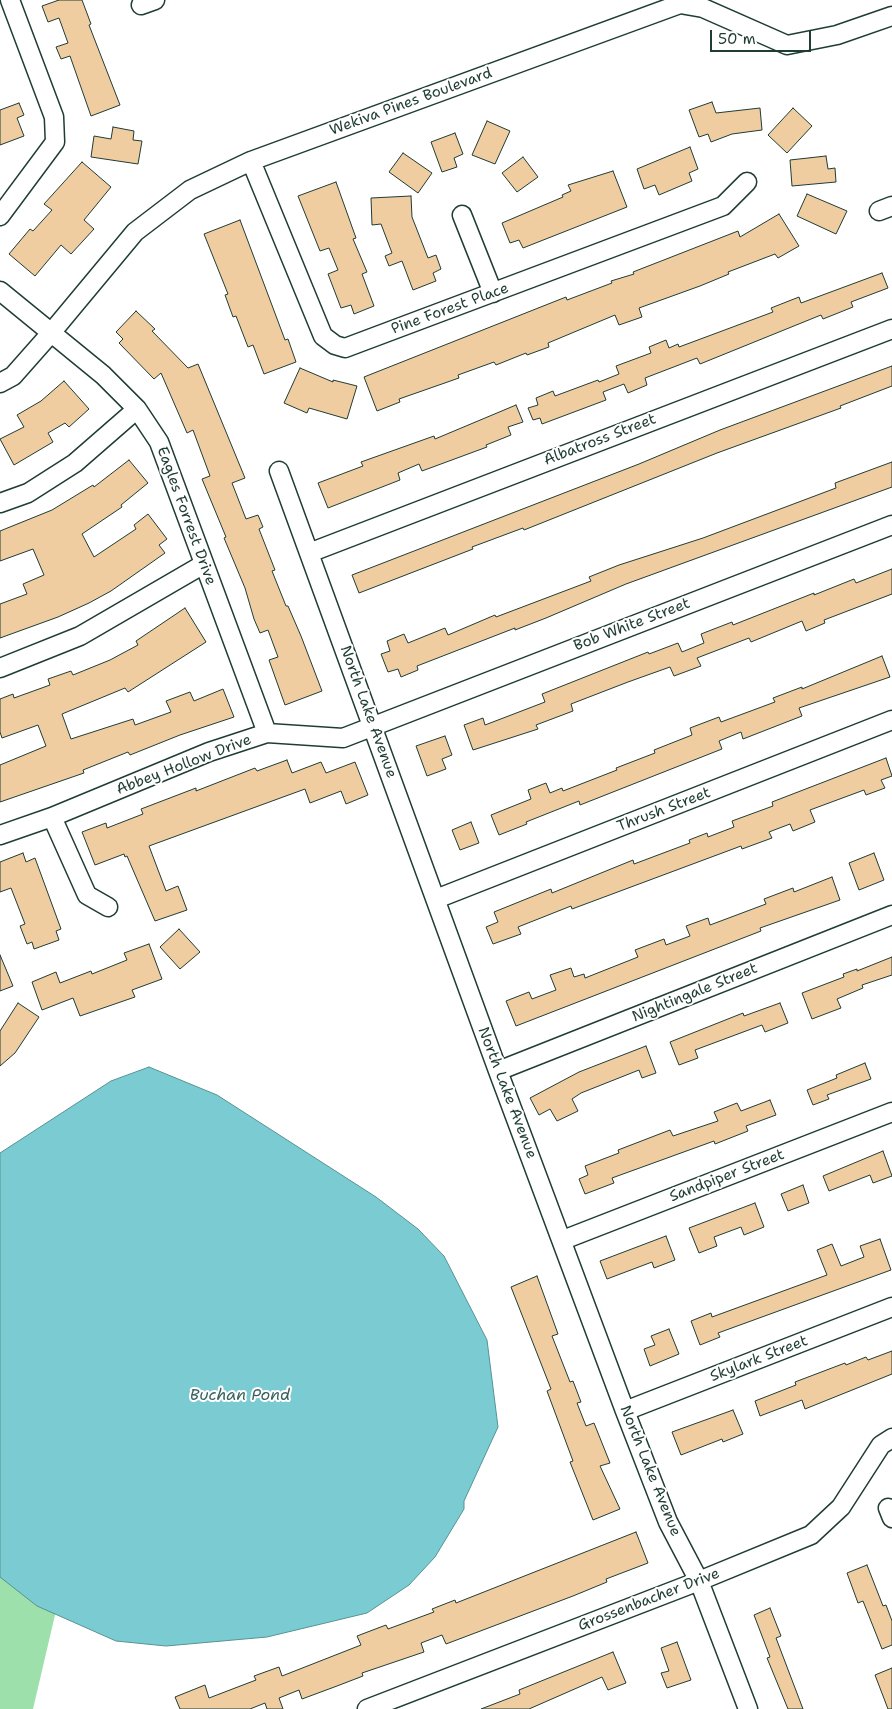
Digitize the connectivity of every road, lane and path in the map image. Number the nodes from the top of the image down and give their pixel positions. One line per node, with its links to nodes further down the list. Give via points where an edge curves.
1 (10, 0): 6 (street, via 54,117 55,142)
2 (892, 16): 3 (street, Wekiva Pines Boulevard, via 837,35 787,45 703,8 680,4)
3 (251, 161): 8 (street, Pine Forest Place, via 323,336 334,346 345,348); 10 (street, Wekiva Pines Boulevard, via 190,190 135,232)
4 (747, 182): 8 (street, Pine Forest Place, via 723,206)
5 (462, 215): 8 (street)
6 (0, 216)
7 (0, 291): 10 (street, Eagles Forrest Drive)
8 (493, 294)
9 (892, 329): 16 (street, Albatross Street)
10 (51, 333): 11 (street, Wekiva Pines Boulevard, via 13,376); 12 (street, Eagles Forrest Drive, via 103,375)
11 (0, 383)
12 (136, 409): 14 (street, via 75,462 28,493); 17 (street, Eagles Forrest Drive, via 159,442)
13 (279, 471): 16 (street, North Lake Avenue)
14 (0, 503)
15 (892, 525): 20 (street, Bob White Street)
16 (309, 552): 20 (street, North Lake Avenue)
17 (204, 564): 18 (street, via 80,636); 21 (street, Eagles Forrest Drive)
18 (0, 668)
19 (892, 720): 24 (street, Thrush Street)
20 (373, 725): 21 (street, Abbey Hollow Drive, via 343,738); 24 (street, North Lake Avenue)
21 (267, 733): 22 (street, Abbey Hollow Drive, via 208,752)
22 (52, 817): 23 (street, Abbey Hollow Drive); 25 (street, via 88,895)
23 (0, 836)
24 (436, 900): 27 (street, North Lake Avenue)
25 (108, 907)
26 (892, 915): 27 (street, Nightingale Street)
27 (498, 1070): 29 (street, North Lake Avenue)
28 (892, 1112): 29 (street, Sandpiper Street)
29 (563, 1240): 31 (street, North Lake Avenue)
30 (892, 1307): 31 (street, Skylark Street)
31 (626, 1411): 33 (street, North Lake Avenue, via 668,1522)
32 (892, 1438): 33 (street, Grossenbacher Drive, via 881,1445 841,1507 811,1535)
33 (699, 1581): 34 (street, Grossenbacher Drive); 35 (street, North Lake Avenue)
34 (367, 1709)
35 (748, 1709)

